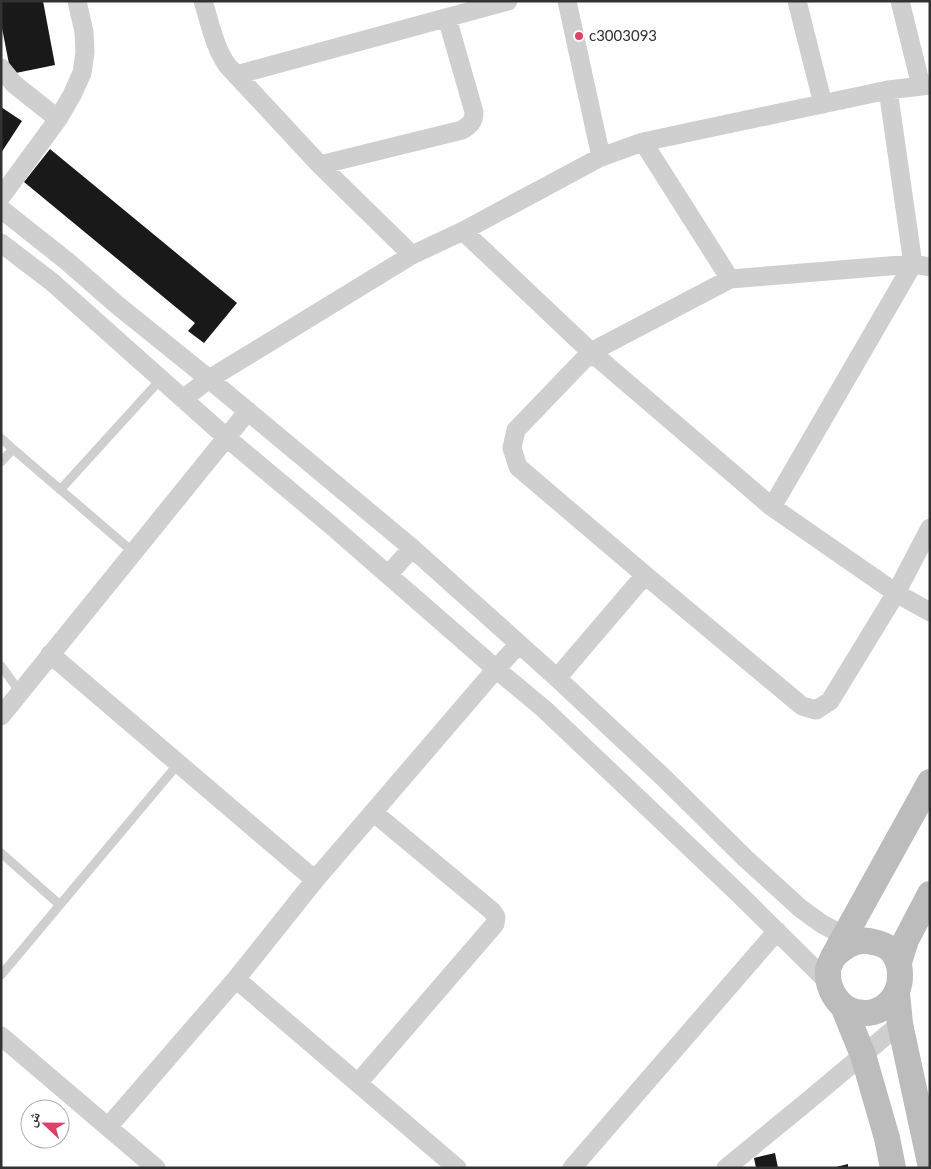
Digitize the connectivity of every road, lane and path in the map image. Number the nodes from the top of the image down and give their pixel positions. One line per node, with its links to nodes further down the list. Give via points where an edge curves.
1 (77, 1): 13 (street, via 84,32 82,73)
2 (203, 1): 9 (street, via 220,55)
3 (508, 1): 7 (street)
4 (567, 1): 15 (street)
5 (797, 1): 12 (street)
6 (900, 1): 10 (street)
7 (447, 18): 9 (street); 16 (street, via 474,112 474,120 469,126)
8 (1, 68): 13 (street, via 14,84)
9 (236, 75): 16 (street)
10 (926, 85): 11 (street)
11 (888, 90): 12 (street); 22 (street)
12 (823, 104): 14 (street)
13 (58, 119): 17 (street)
14 (643, 142): 15 (street); 23 (street)
15 (601, 157): 19 (street)
16 (320, 165): 21 (street)
17 (1, 197)
18 (1, 210): 25 (street)
19 (463, 231): 21 (street); 24 (street)
20 (1, 243): 26 (street, via 52,282)
21 (412, 255): 25 (street)
22 (921, 265): 23 (street); 34 (street)
23 (730, 279): 24 (street)
24 (591, 352): 34 (street); 39 (street, via 516,430 512,448 518,468)
25 (209, 379): 27 (street); 28 (street)
26 (161, 380): 27 (street); 33 (lane)
27 (183, 399): 30 (street)
28 (248, 411): 30 (street); 36 (street)
29 (1, 438): 31 (lane)
30 (227, 438): 37 (street); 38 (street)
31 (13, 448): 32 (lane); 33 (lane)
32 (1, 462)
33 (60, 490): 37 (lane)
34 (772, 507): 40 (street)
35 (930, 528): 40 (street)
36 (412, 548): 38 (street); 42 (street)
37 (133, 552): 43 (street)
38 (388, 575): 45 (street)
39 (644, 575): 40 (street, via 802,706 816,710 830,701); 46 (street)
40 (896, 593): 41 (street)
41 (930, 612)
42 (519, 644): 45 (street); 46 (street)
43 (50, 654): 47 (street); 49 (street)
44 (1, 666): 47 (lane)
45 (496, 669): 51 (street); 56 (street, via 544,710)
46 (557, 678): 57 (street, via 744,858)
47 (20, 692): 48 (street)
48 (1, 716)
49 (178, 764): 53 (street); 55 (lane)
50 (930, 782): 57 (main road)
51 (373, 812): 53 (street); 67 (street, via 496,917 495,924)
52 (1, 853): 55 (lane)
53 (314, 880): 60 (street)
54 (930, 894): 58 (main road, via 906,940)
55 (60, 905): 59 (lane)
56 (777, 931): 61 (street); 73 (street)
57 (846, 945): 58 (main road, via 869,940 892,950); 61 (main road, via 828,970)
58 (899, 962): 62 (main road)
59 (1, 975)
60 (236, 979): 67 (street); 68 (street)
61 (828, 982): 63 (main road, via 833,996)
62 (897, 993): 63 (main road, via 889,1003 873,1012 854,1012); 64 (main road)
63 (843, 1006): 66 (main road)
64 (900, 1024): 66 (street); 69 (main road)
65 (1, 1036): 68 (street)
66 (862, 1055): 70 (street); 74 (main road)
67 (358, 1083): 72 (street)
68 (108, 1127): 71 (street)
69 (930, 1163)
70 (733, 1165)
71 (156, 1168)
72 (456, 1168)
73 (572, 1168)
74 (893, 1168)

